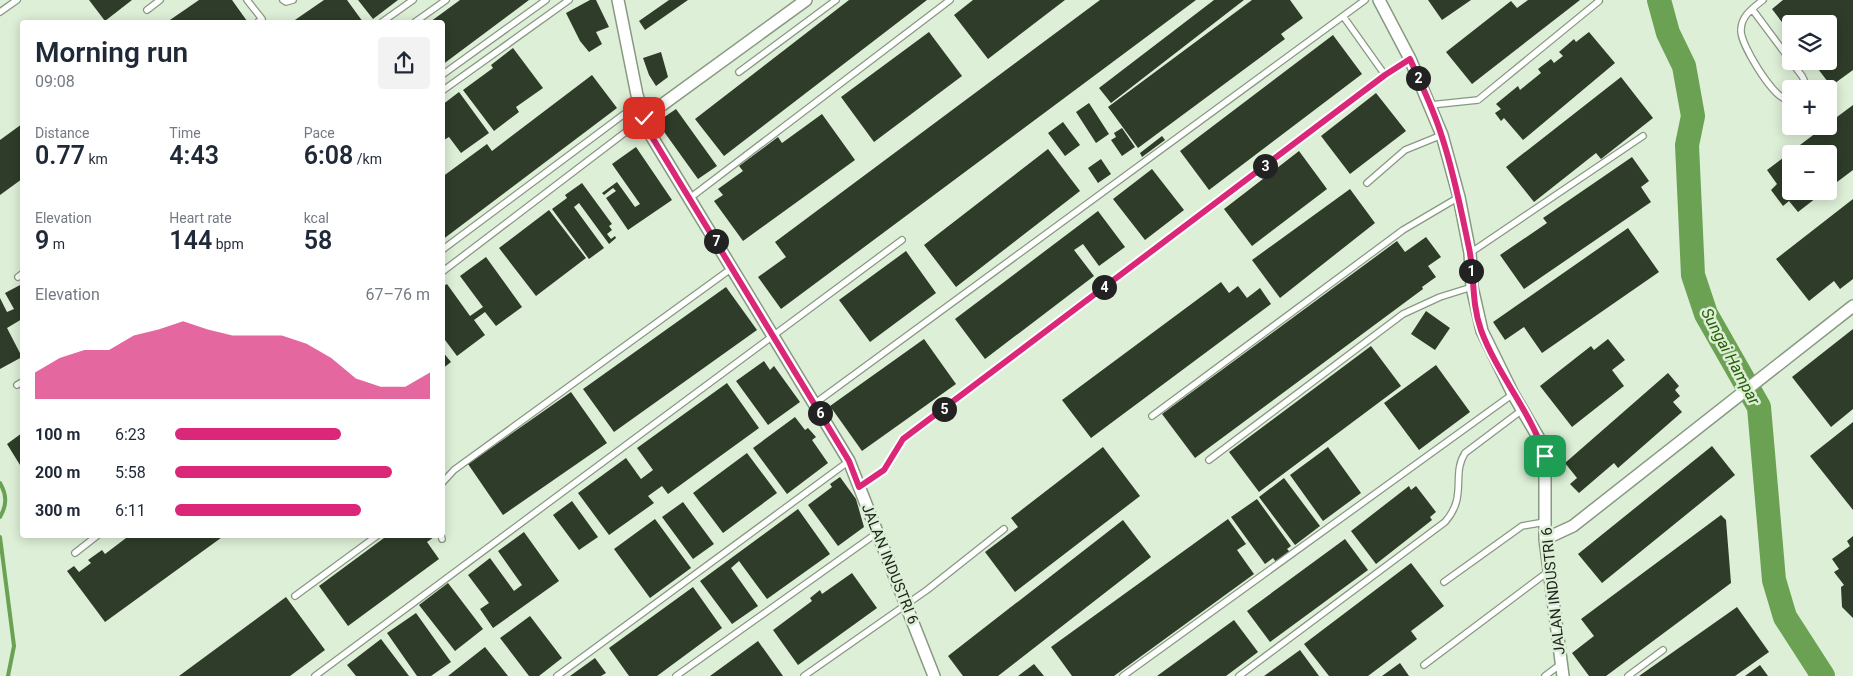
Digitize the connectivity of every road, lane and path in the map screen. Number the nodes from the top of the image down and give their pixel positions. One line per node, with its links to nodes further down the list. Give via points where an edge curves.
1 (17, 0): 20 (lane)
2 (160, 0): 19 (lane)
3 (246, 0): 22 (lane, via 262,18)
4 (283, 0): 5 (lane)
5 (293, 0)
6 (414, 0): 23 (lane)
7 (446, 0): 24 (lane)
8 (546, 0): 27 (lane)
9 (569, 0): 30 (lane)
10 (618, 0): 32 (street, JALAN INDUSTRI 6)
11 (806, 0): 34 (street)
12 (836, 0): 26 (lane)
13 (950, 0): 39 (lane)
14 (1365, 0): 21 (lane)
15 (1379, 0): 25 (street, JALAN INDUSTRI 6)
16 (1599, 0): 33 (lane, via 1478,100)
17 (1763, 0): 18 (lane)
18 (1752, 9): 29 (lane); 31 (lane, via 1743,20 1740,32 1745,48 1776,95)
19 (147, 10)
20 (0, 12)
21 (1343, 16): 28 (lane); 49 (lane)
22 (260, 20)
23 (385, 20)
24 (418, 20)
25 (1410, 59): 28 (lane); 33 (street, JALAN INDUSTRI 6)
26 (739, 72)
27 (445, 73)
28 (1385, 75): 55 (lane, via 903,439 884,470)
29 (1804, 80)
30 (445, 89)
31 (1782, 97)
32 (639, 103): 34 (street, JALAN INDUSTRI 6); 41 (lane)
33 (1430, 105): 35 (street, JALAN INDUSTRI 6)
34 (644, 118): 39 (street, JALAN INDUSTRI 6, via 652,137); 44 (lane)
35 (1442, 135): 37 (lane, via 1405,150); 38 (street, JALAN INDUSTRI 6)
36 (1643, 136): 42 (lane)
37 (1367, 183)
38 (1459, 197): 42 (street, JALAN INDUSTRI 6); 51 (lane, via 1403,230)
39 (690, 198): 43 (street, JALAN INDUSTRI 6)
40 (902, 240): 47 (lane)
41 (445, 248)
42 (1470, 254): 45 (street, JALAN INDUSTRI 6)
43 (732, 268): 47 (street, JALAN INDUSTRI 6); 54 (lane)
44 (445, 270)
45 (1472, 287): 48 (street, JALAN INDUSTRI 6, via 1482,331); 52 (lane, via 1403,314)
46 (1853, 306): 61 (street, via 1574,526)
47 (772, 338): 49 (street, JALAN INDUSTRI 6); 70 (lane)
48 (1513, 394): 50 (street, JALAN INDUSTRI 6); 75 (lane)
49 (814, 404): 53 (street, JALAN INDUSTRI 6)
50 (1522, 410): 56 (street, JALAN INDUSTRI 6, via 1541,442 1545,456); 76 (lane, via 1465,453 1461,460 1458,500 1444,522)
51 (1152, 416)
52 (1209, 460)
53 (849, 461): 55 (street, JALAN INDUSTRI 6); 71 (lane)
54 (445, 479)
55 (859, 487): 58 (street, JALAN INDUSTRI 6)
56 (1545, 522): 61 (street, JALAN INDUSTRI 6); 64 (lane, via 1522,526)
57 (1004, 529): 66 (lane, via 927,590)
58 (877, 533): 66 (street, JALAN INDUSTRI 6); 72 (lane)
59 (94, 538): 62 (lane)
60 (374, 538): 65 (lane)
61 (1545, 539): 63 (street, JALAN INDUSTRI 6)
62 (75, 553)
63 (1549, 571): 68 (street, JALAN INDUSTRI 6); 69 (lane)
64 (1444, 582)
65 (295, 596)
66 (905, 603): 73 (lane); 74 (street, JALAN INDUSTRI 6)
67 (1663, 650): 79 (lane)
68 (1562, 664): 77 (lane); 78 (street, JALAN INDUSTRI 6)
69 (1424, 665)
70 (315, 676)
71 (557, 676)
72 (676, 676)
73 (804, 676)
74 (934, 676)
75 (1123, 676)
76 (1239, 676)
77 (1545, 676)
78 (1563, 676)
79 (1628, 676)

